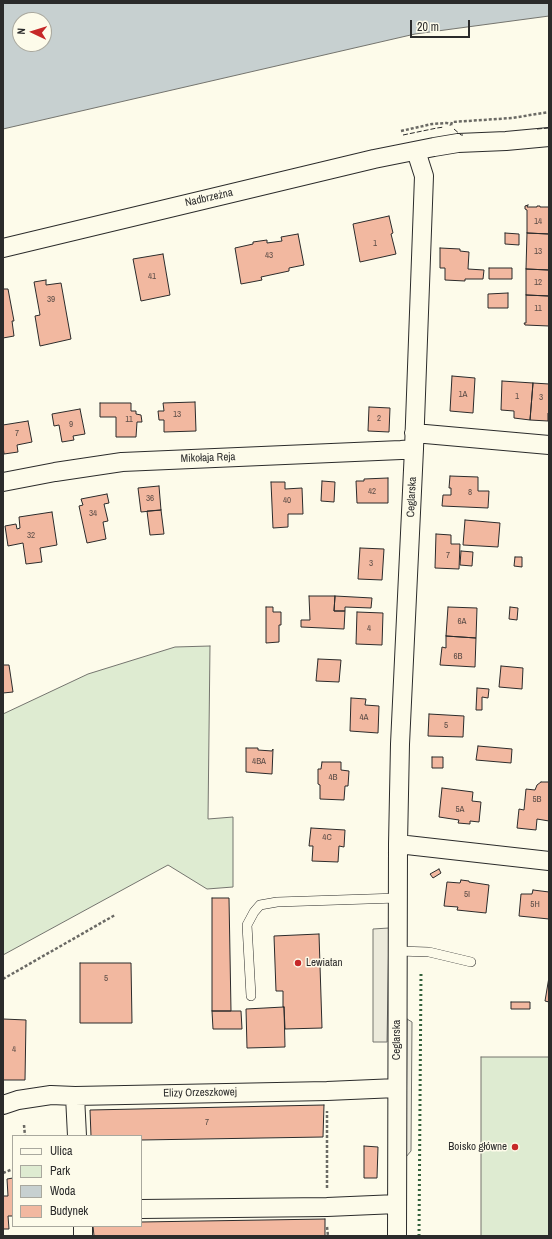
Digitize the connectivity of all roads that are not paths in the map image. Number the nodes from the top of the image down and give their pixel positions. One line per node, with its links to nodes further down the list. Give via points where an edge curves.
1 (549, 137): 2 (street, Nadbrzeżna, via 458,143)
2 (416, 151): 3 (street, Nadbrzeżna); 4 (street, Ceglarska, via 424,176)
3 (3, 248)
4 (414, 441): 5 (street, Mikołaja Reja); 6 (street, Mikołaja Reja, via 401,450 122,462); 7 (street, Ceglarska)
5 (549, 445)
6 (3, 482)
7 (398, 844): 8 (street); 9 (street, Ceglarska)
8 (549, 861)
9 (398, 898): 10 (street, Ceglarska); 12 (lane, via 277,902 260,905 247,925)
10 (398, 951): 11 (lane, via 429,952); 13 (street, Ceglarska)
11 (471, 962)
12 (251, 996)
13 (397, 1088): 14 (street, Elizy Orzeszkowej); 17 (street, Ceglarska)
14 (75, 1096): 15 (street, Elizy Orzeszkowej, via 51,1095); 16 (street)
15 (3, 1105)
16 (77, 1135)
17 (397, 1204): 18 (street); 19 (street, Ceglarska)
18 (142, 1209)
19 (397, 1236)

